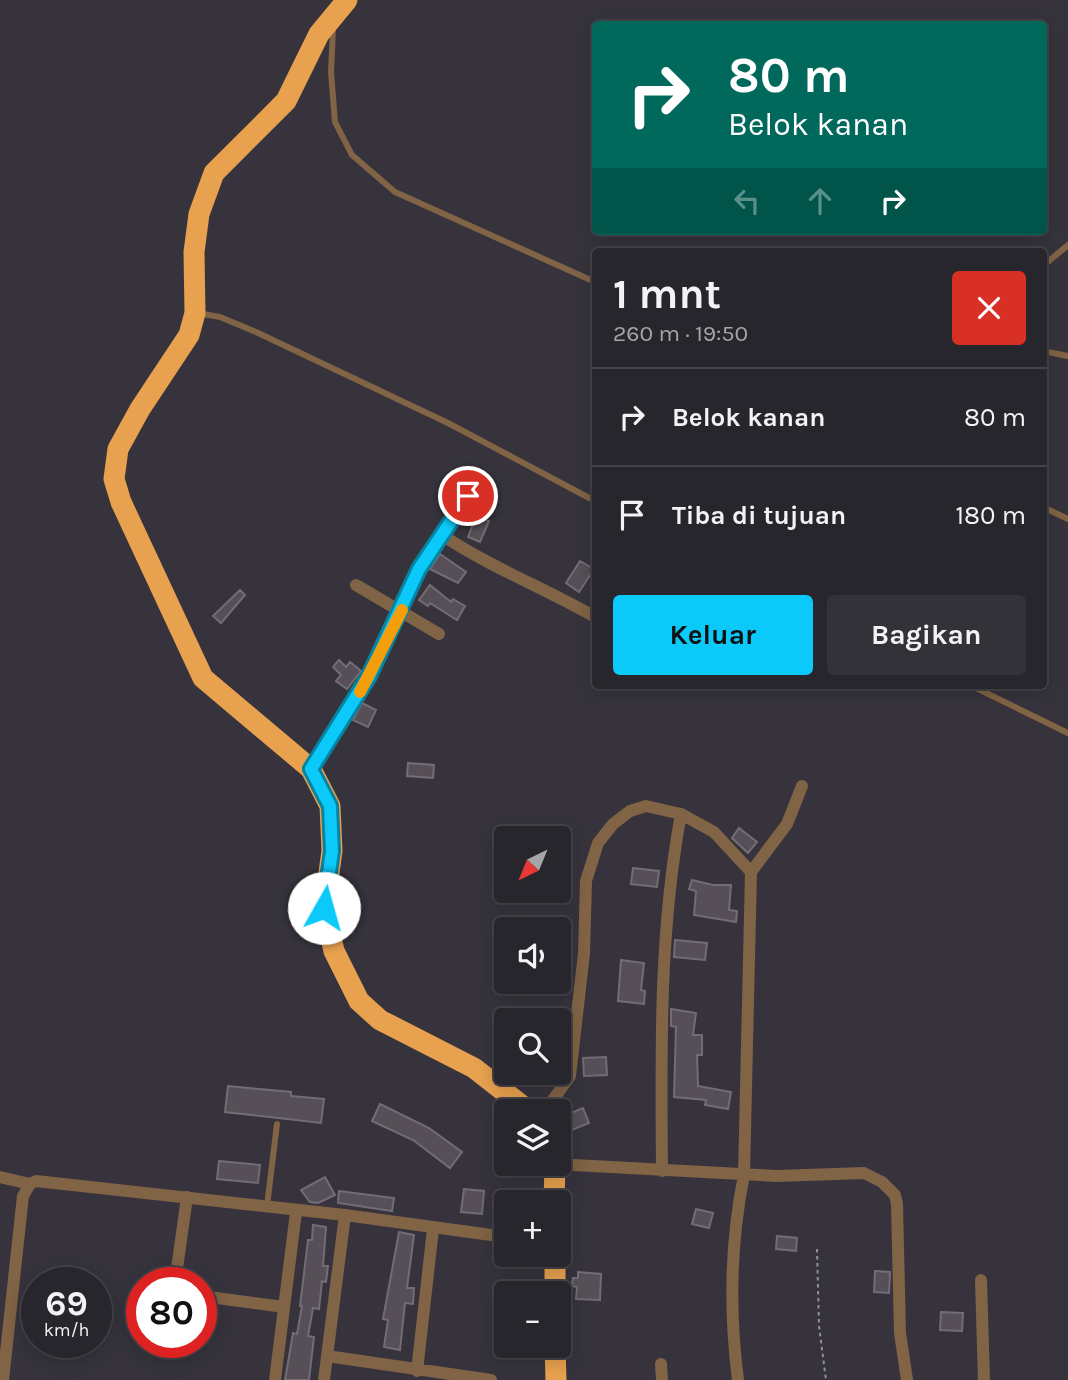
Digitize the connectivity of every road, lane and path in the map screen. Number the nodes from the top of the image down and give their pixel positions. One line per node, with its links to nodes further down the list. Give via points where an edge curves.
1 (341, 7): 4 (lane, via 331,72 335,122 352,155 394,192); 5 (highway, via 319,34 286,101 214,173 199,214)
2 (1068, 245): 3 (lane)
3 (1047, 263)
4 (592, 281)
5 (195, 313): 9 (lane, via 220,317 256,332 449,423); 19 (highway, via 189,335 118,449 114,479 203,678)
6 (1047, 352): 7 (lane)
7 (1068, 356)
8 (468, 496): 12 (street)
9 (592, 499)
10 (1047, 509): 11 (lane)
11 (1068, 519)
12 (442, 535): 14 (street, via 419,569); 15 (street)
13 (356, 585): 14 (street)
14 (402, 610): 16 (street); 19 (street, via 357,698)
15 (592, 615)
16 (439, 634)
17 (978, 689): 18 (lane)
18 (1068, 733)
19 (311, 769): 23 (highway, via 330,806 332,851 324,908 328,932 359,1001 380,1020 474,1068)
20 (802, 786): 22 (street, via 787,824)
21 (681, 814): 22 (street, via 714,832); 24 (street, via 658,806 630,811 597,844 586,881 584,953 570,1076); 27 (street, via 667,905 660,1043)
22 (751, 872): 28 (street)
23 (514, 1099)
24 (554, 1099)
25 (277, 1124): 32 (lane)
26 (571, 1165): 27 (street)
27 (662, 1171): 28 (street)
28 (744, 1175): 52 (street, via 736,1214 730,1301); 54 (street, via 864,1173 895,1195 900,1332)
29 (0, 1177): 30 (street)
30 (30, 1184): 31 (street, via 86,1185); 46 (street, via 23,1196)
31 (187, 1197): 32 (street); 38 (street)
32 (267, 1206): 33 (street)
33 (296, 1212): 34 (street); 41 (street)
34 (345, 1215): 35 (street); 42 (street)
35 (433, 1229): 36 (street); 45 (street)
36 (494, 1236)
37 (817, 1249): 53 (path)
38 (177, 1267)
39 (981, 1280): 55 (street)
40 (217, 1298): 41 (street)
41 (284, 1307): 47 (street)
42 (327, 1356): 45 (street); 48 (street)
43 (555, 1358): 50 (highway)
44 (661, 1364): 51 (street)
45 (417, 1371): 49 (street)
46 (3, 1380)
47 (275, 1380)
48 (324, 1380)
49 (491, 1380)
50 (556, 1380)
51 (662, 1380)
52 (738, 1380)
53 (826, 1380)
54 (907, 1380)
55 (984, 1380)

